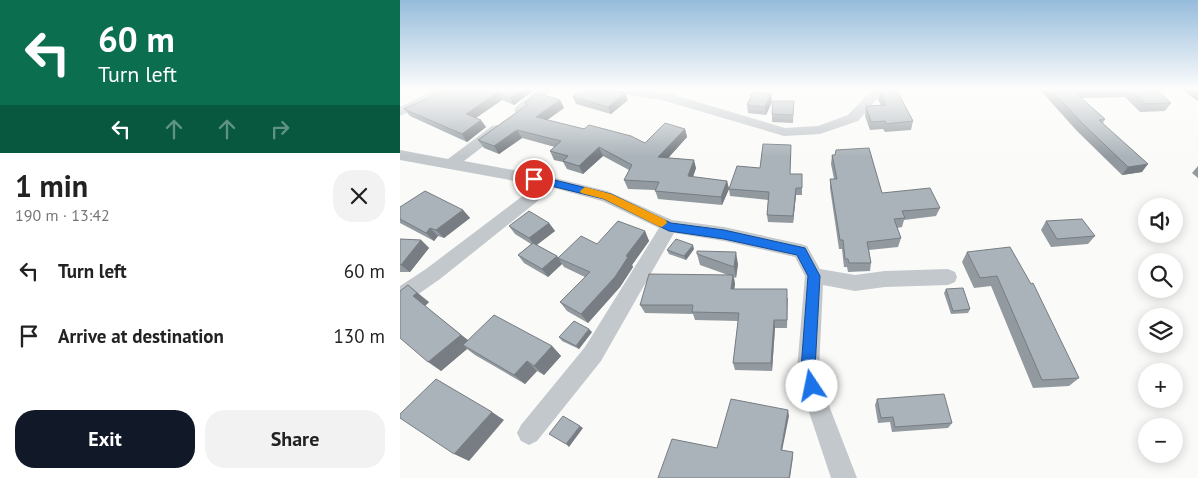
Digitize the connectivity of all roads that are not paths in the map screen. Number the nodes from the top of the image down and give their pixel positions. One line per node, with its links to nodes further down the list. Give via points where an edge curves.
1 (518, 112): 5 (street)
2 (718, 112): 3 (street, via 784,132 820,130 853,118)
3 (858, 112)
4 (400, 155): 5 (street)
5 (452, 163): 6 (street)
6 (551, 182): 7 (street, via 607,196); 10 (street)
7 (669, 226): 8 (street, via 801,251); 11 (street, via 593,354)
8 (814, 276): 9 (street, via 855,283); 12 (street, via 808,369)
9 (948, 277)
10 (400, 296)
11 (529, 433)
12 (844, 478)

